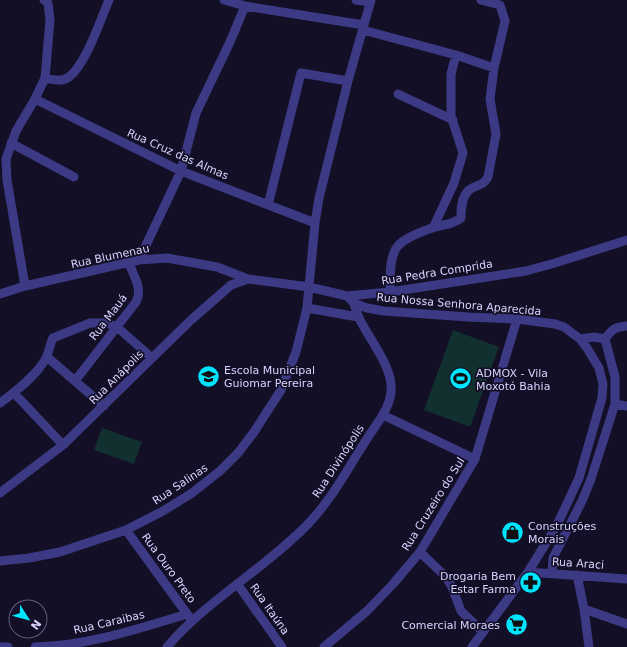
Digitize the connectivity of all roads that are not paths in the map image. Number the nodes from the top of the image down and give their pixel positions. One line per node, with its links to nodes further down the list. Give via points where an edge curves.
1 (109, 0): 11 (street, via 84,59 69,77 60,80)
2 (224, 0): 7 (street)
3 (356, 0): 6 (street)
4 (481, 0): 10 (street, via 500,5 505,21)
5 (47, 1): 11 (street, via 50,20)
6 (371, 1): 8 (street, Rua Salinas)
7 (245, 6): 8 (street); 17 (street, via 196,113)
8 (363, 28): 9 (street); 12 (street, Rua Salinas)
9 (456, 55): 10 (street); 15 (street, via 451,74)
10 (494, 68): 21 (street, via 490,99 496,134 488,177 486,182 468,191 462,204 461,218 452,224)
11 (45, 78): 14 (street)
12 (348, 81): 19 (street, via 301,73); 20 (street, Rua Salinas)
13 (398, 94): 15 (street)
14 (35, 99): 16 (street); 17 (street, Rua Cruz das Almas)
15 (453, 120): 21 (street, via 463,153 454,183)
16 (11, 143): 18 (street); 26 (street, via 6,159 7,180)
17 (181, 171): 19 (street, Rua Cruz das Almas); 23 (street)
18 (74, 177)
19 (268, 205): 20 (street, Rua Cruz das Almas)
20 (315, 223): 27 (street, Rua Salinas)
21 (433, 228): 28 (street, via 396,247 391,263)
22 (627, 240): 28 (street, Rua Pedra Comprida, via 526,270)
23 (139, 260): 24 (street, Rua Blumenau); 25 (street, Rua Blumenau, via 167,258 217,266)
24 (129, 263): 26 (street, Rua Blumenau); 35 (street, Rua Mauá, via 139,295)
25 (248, 279): 27 (street, Rua Pedra Comprida); 40 (street, Rua Anápolis, via 231,285)
26 (25, 286): 29 (street, Rua Blumenau)
27 (309, 287): 30 (street, Rua Pedra Comprida); 32 (street, Rua Salinas)
28 (390, 292): 30 (street, Rua Pedra Comprida)
29 (0, 294)
30 (347, 296): 31 (street, Rua Nossa Senhora Aparecida)
31 (354, 303): 33 (street, Rua Divinópolis); 34 (street, Rua Nossa Senhora Aparecida, via 384,311)
32 (307, 308): 33 (street); 51 (street, Rua Salinas, via 296,352 281,390 238,453 192,493)
33 (358, 317): 47 (street, Rua Divinópolis, via 389,374 392,386 390,400)
34 (517, 319): 37 (street, Rua Nossa Senhora Aparecida, via 555,324 564,327); 49 (street, Rua Cruzeiro do Sul)
35 (116, 326): 39 (street, via 90,323 55,337); 40 (street); 41 (street, Rua Mauá)
36 (623, 327): 38 (street, via 610,330)
37 (580, 339): 38 (street); 54 (street, Rua Nossa Senhora Aparecida, via 599,368 603,384 602,398 579,478 556,527)
38 (605, 339): 44 (street, via 615,377)
39 (46, 357): 41 (street); 42 (street)
40 (152, 358): 45 (street, Rua Anápolis)
41 (75, 381): 45 (street)
42 (14, 393): 43 (street); 48 (street)
43 (0, 403)
44 (614, 404): 46 (street); 55 (street, via 591,479 553,558)
45 (104, 406): 48 (street, Rua Anápolis)
46 (627, 406)
47 (383, 415): 49 (street); 58 (street, Rua Divinópolis, via 335,492 322,508 263,565)
48 (63, 445): 50 (street, Rua Anápolis)
49 (475, 459): 52 (street, Rua Cruzeiro do Sul)
50 (0, 493)
51 (126, 530): 53 (street, Rua Salinas, via 60,552); 60 (street, Rua Ouro Preto)
52 (420, 552): 62 (street, via 446,577 461,611); 68 (street, Rua Cruzeiro do Sul, via 367,611)
53 (0, 561)
54 (528, 572): 55 (street, Rua Araci); 62 (street, Rua Nossa Senhora Aparecida)
55 (552, 574): 56 (street, Rua Araci)
56 (577, 575): 57 (street, Rua Araci); 59 (street)
57 (627, 578)
58 (238, 584): 60 (street, Rua Divinópolis); 67 (street, Rua Itaúna)
59 (584, 609): 61 (street); 70 (street)
60 (189, 617): 65 (street, Rua Caraibas, via 88,641); 66 (street, Rua Divinópolis)
61 (627, 624)
62 (483, 632): 69 (street, Rua Nossa Senhora Aparecida)
63 (0, 647): 64 (street)
64 (8, 647)
65 (35, 647)
66 (167, 647)
67 (282, 647)
68 (324, 647)
69 (472, 647)
70 (589, 647)

